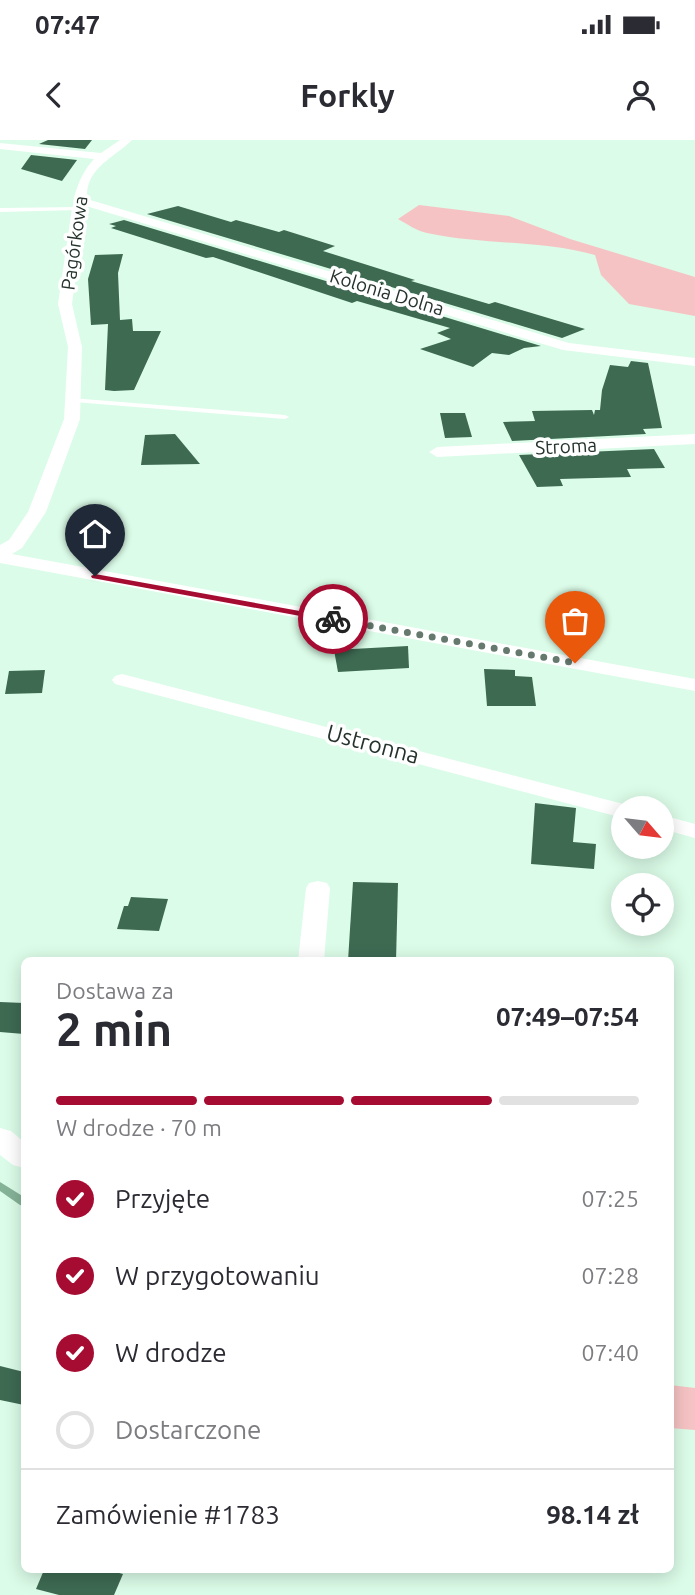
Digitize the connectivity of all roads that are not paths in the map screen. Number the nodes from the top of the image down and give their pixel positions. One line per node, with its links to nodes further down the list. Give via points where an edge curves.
1 (127, 140): 3 (street, Pagórkowa)
2 (0, 146): 3 (street)
3 (105, 157): 4 (street, Pagórkowa, via 84,177)
4 (81, 204): 5 (lane); 6 (street, Kolonia Dolna, via 568,347); 7 (street, Pagórkowa, via 65,303 75,347)
5 (0, 210)
6 (695, 362)
7 (74, 400): 8 (lane); 11 (street, Pagórkowa, via 72,419 37,512 16,544)
8 (285, 416)
9 (695, 439): 10 (street, Stroma)
10 (437, 452)
11 (0, 555): 13 (street)
12 (121, 680): 14 (street, Ustronna)
13 (695, 685)
14 (611, 808)
15 (674, 825): 16 (street)
16 (695, 831)
17 (318, 888): 18 (street)
18 (311, 957)
19 (0, 1139): 20 (street)
20 (21, 1155)

